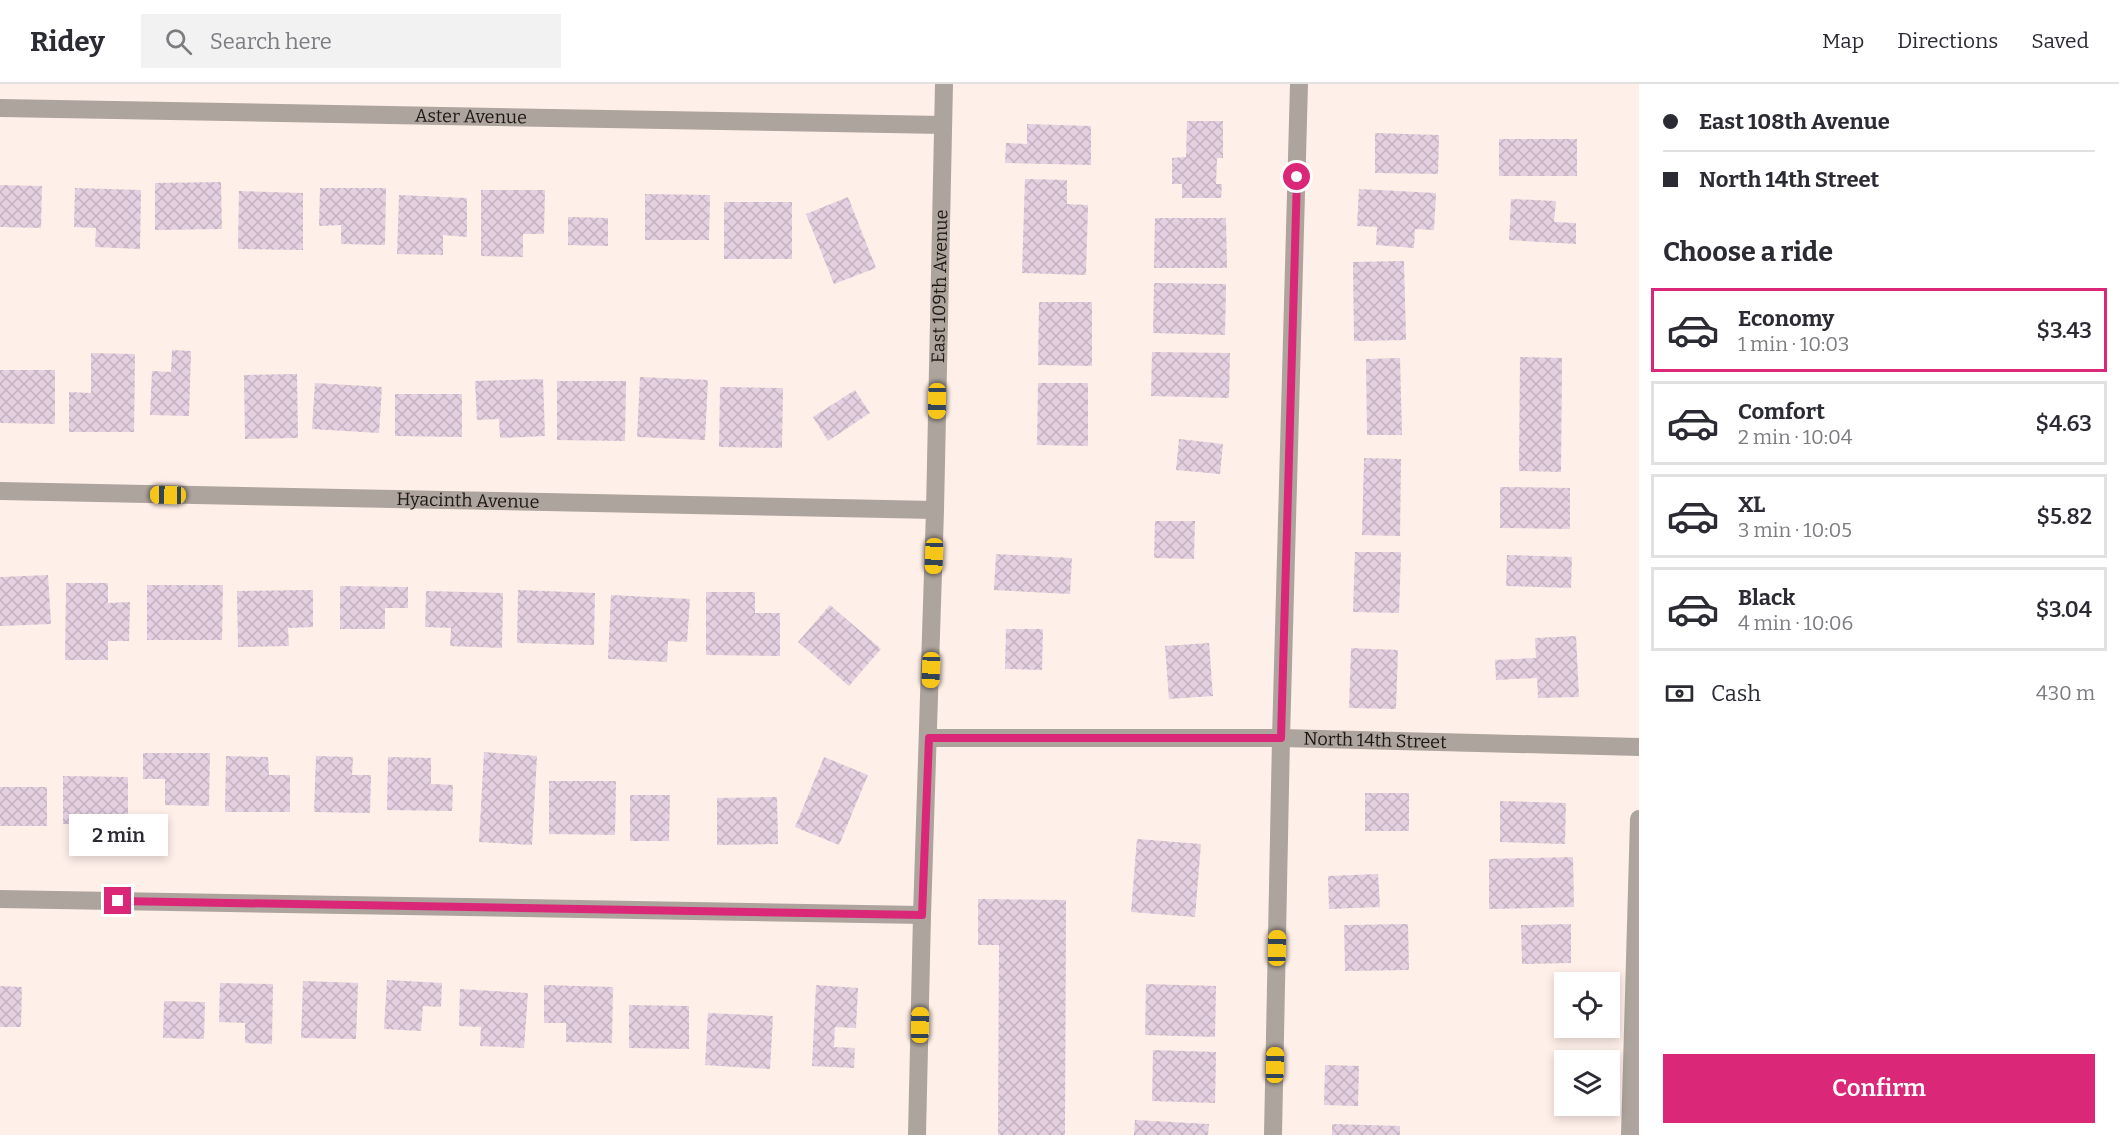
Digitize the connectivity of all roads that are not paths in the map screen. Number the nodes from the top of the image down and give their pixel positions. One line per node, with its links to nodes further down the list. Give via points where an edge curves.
1 (944, 84): 4 (street, East 109th Avenue)
2 (1299, 84): 8 (street)
3 (0, 108): 4 (street, Aster Avenue)
4 (943, 125): 6 (street, East 109th Avenue)
5 (0, 491): 6 (street, Hyacinth Avenue)
6 (935, 510): 7 (street, East 109th Avenue)
7 (929, 738): 8 (street, North 14th Street); 12 (street, East 109th Avenue)
8 (1281, 738): 9 (street, North 14th Street); 14 (street)
9 (1639, 747)
10 (1639, 819): 15 (street)
11 (0, 899): 12 (street)
12 (922, 915): 13 (street, East 109th Avenue)
13 (917, 1135)
14 (1273, 1135)
15 (1630, 1135)

